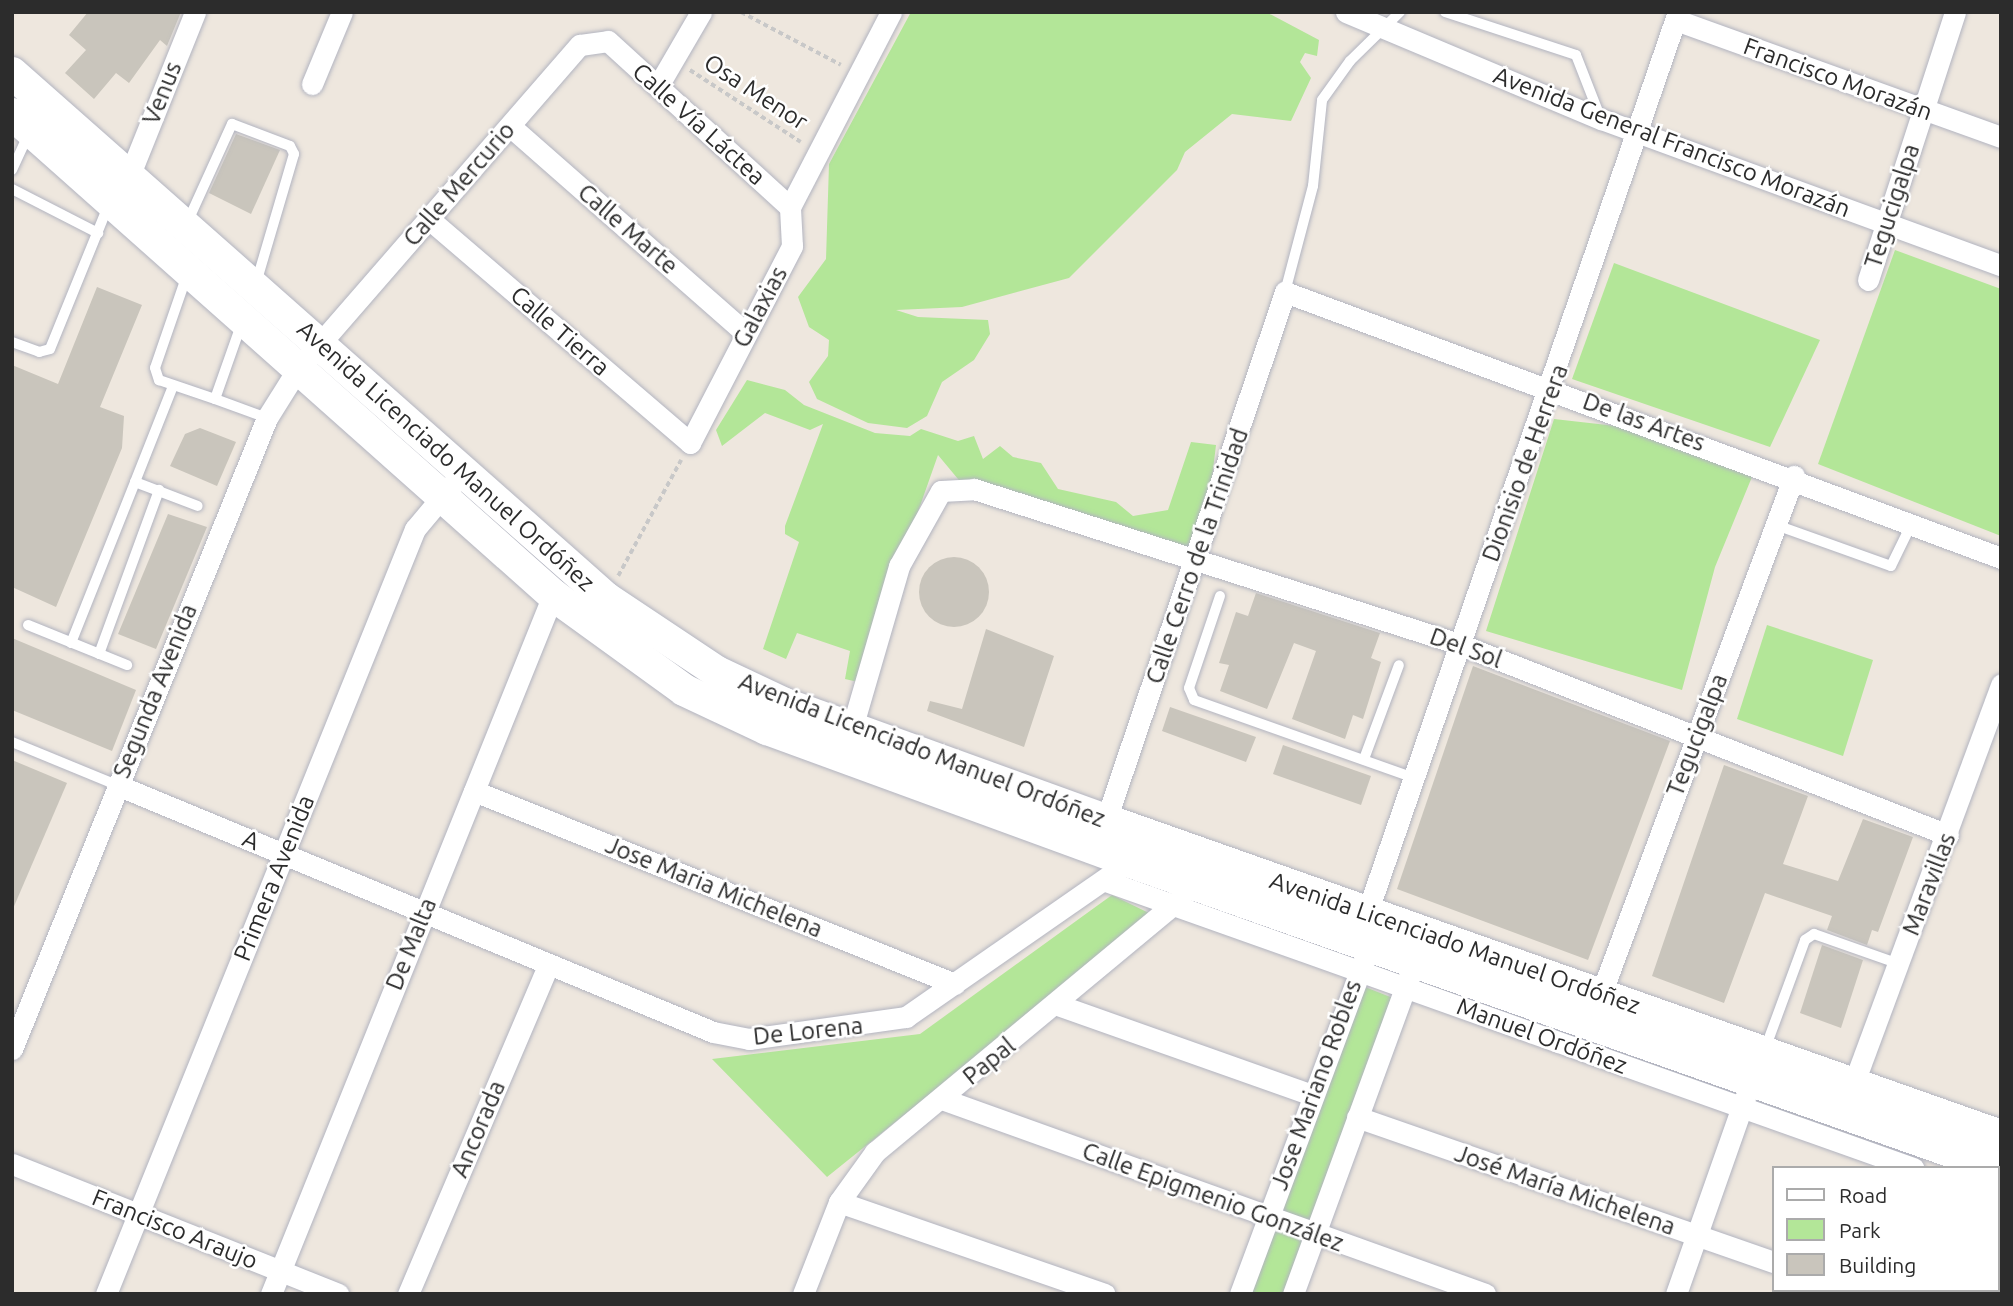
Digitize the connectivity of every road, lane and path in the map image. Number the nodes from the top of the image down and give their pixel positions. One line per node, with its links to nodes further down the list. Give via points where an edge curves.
1 (195, 12): 26 (street, Venus)
2 (342, 12): 16 (street)
3 (701, 12): 13 (street)
4 (741, 12): 15 (path)
5 (891, 12): 15 (street)
6 (1400, 12): 11 (lane)
7 (1445, 12): 19 (lane, via 1576,55)
8 (1955, 12): 18 (street, Tegucigalpa)
9 (1352, 13): 11 (street, Avenida General Francisco Morazán)
10 (1677, 16): 18 (street, Francisco Morazán); 22 (street, Dionisio de Herrera)
11 (1384, 29): 19 (street, Avenida General Francisco Morazán); 37 (lane, via 1322,100 1313,186)
12 (608, 40): 17 (street, Calle Vía Láctea); 21 (street, Calle Mercurio, via 580,45)
13 (674, 60): 17 (street); 24 (path, Osa Menor)
14 (12, 73): 26 (main road, Avenida Licenciado Manuel Ordóñez)
15 (858, 75): 24 (street)
16 (312, 84)
17 (658, 86): 29 (street, Calle Vía Láctea)
18 (1922, 110): 23 (street, Francisco Morazán); 31 (street, Tegucigalpa)
19 (1601, 119): 22 (street, Avenida General Francisco Morazán)
20 (21, 122): 25 (lane); 28 (main road, Avenida Licenciado Manuel Ordóñez)
21 (510, 126): 30 (street, Calle Mercurio); 39 (street, Calle Marte)
22 (1639, 133): 31 (street, Avenida General Francisco Morazán); 44 (street, Dionisio de Herrera)
23 (2001, 137)
24 (819, 153): 29 (street)
25 (12, 170)
26 (130, 174): 32 (main road, Avenida Licenciado Manuel Ordóñez)
27 (12, 189): 33 (lane)
28 (110, 202): 33 (lane); 35 (main road, Avenida Licenciado Manuel Ordóñez)
29 (790, 207): 39 (street, Galaxias, via 792,246)
30 (429, 219): 41 (street, Calle Mercurio); 47 (street, Calle Tierra)
31 (1887, 223): 34 (street, Avenida General Francisco Morazán); 36 (street, Tegucigalpa)
32 (186, 225): 38 (main road, Avenida Licenciado Manuel Ordóñez); 38 (lane, via 232,124 290,146 294,155)
33 (98, 233): 40 (lane, via 50,349)
34 (2001, 265)
35 (188, 273): 38 (main road, Avenida Licenciado Manuel Ordóñez); 43 (lane, via 155,368 159,380)
36 (1868, 280)
37 (1285, 292): 44 (street, De las Artes); 55 (street, Calle Cerro de la Trinidad)
38 (249, 303): 41 (main road, Avenida Licenciado Manuel Ordóñez); 42 (main road, Avenida Licenciado Manuel Ordóñez); 45 (lane)
39 (746, 333): 47 (street, Galaxias)
40 (12, 342)
41 (319, 345): 42 (street, Segunda Avenida); 50 (main road, Avenida Licenciado Manuel Ordóñez)
42 (297, 370): 46 (street, Segunda Avenida); 50 (main road, Avenida Licenciado Manuel Ordóñez)
43 (173, 386): 45 (lane); 49 (lane)
44 (1552, 388): 48 (street, De las Artes); 62 (street, Dionisio de Herrera)
45 (215, 399): 46 (lane)
46 (267, 418): 72 (street, Segunda Avenida)
47 (690, 443): 59 (path)
48 (1794, 476): 53 (street, De las Artes); 54 (street, Tegucigalpa)
49 (135, 482): 51 (lane); 61 (lane)
50 (451, 484): 57 (main road, Avenida Licenciado Manuel Ordóñez); 59 (main road, Avenida Licenciado Manuel Ordóñez); 77 (street, Primera Avenida, via 415,529)
51 (159, 490): 52 (lane); 63 (lane)
52 (198, 506)
53 (1912, 523): 54 (lane, via 1891,566); 56 (street, De las Artes)
54 (1776, 525): 68 (street, Tegucigalpa)
55 (1198, 556): 62 (street, Del Sol); 67 (street, Del Sol, via 974,489 941,491 899,566); 74 (street, Calle Cerro de la Trinidad)
56 (2001, 558)
57 (553, 595): 73 (street, De Malta); 79 (main road, Avenida Licenciado Manuel Ordóñez, via 684,690 767,729)
58 (1220, 596): 70 (lane, via 1189,688 1194,700)
59 (606, 598): 67 (main road, Avenida Licenciado Manuel Ordóñez, via 717,672)
60 (28, 625): 61 (lane)
61 (71, 643): 63 (lane)
62 (1459, 644): 68 (street, Del Sol); 71 (street, Dionisio de Herrera)
63 (99, 654): 64 (lane)
64 (127, 665)
65 (1399, 665): 70 (lane)
66 (2001, 684): 75 (street, Maravillas)
67 (852, 728): 74 (main road, Avenida Licenciado Manuel Ordóñez)
68 (1696, 736): 75 (street, Del Sol); 89 (street, Tegucigalpa)
69 (12, 743): 72 (lane)
70 (1364, 759): 71 (lane)
71 (1412, 777): 83 (street, Dionisio de Herrera)
72 (117, 785): 77 (street, A); 91 (street, Segunda Avenida)
73 (474, 791): 82 (street, De Malta); 88 (street, Jose Maria Michelena)
74 (1106, 820): 76 (main road, Avenida Licenciado Manuel Ordóñez)
75 (1948, 835): 86 (street, Maravillas)
76 (1160, 838): 78 (main road, Avenida Licenciado Manuel Ordóñez); 79 (street, De Lorena)
77 (284, 853): 82 (street, A); 104 (street, Primera Avenida)
78 (1222, 862): 80 (street, Papal); 83 (main road, Avenida Licenciado Manuel Ordóñez)
79 (1119, 872): 80 (main road, Avenida Licenciado Manuel Ordóñez); 81 (street); 88 (street, De Lorena)
80 (1196, 884): 81 (street, Papal); 84 (main road, Avenida Licenciado Manuel Ordóñez)
81 (1172, 906): 84 (street); 90 (street, Papal)
82 (425, 910): 87 (street, De Lorena); 109 (street, De Malta)
83 (1377, 917): 84 (street, Jose Mariano Robles); 85 (main road, Avenida Licenciado Manuel Ordóñez)
84 (1365, 959): 85 (main road, Avenida Licenciado Manuel Ordóñez); 94 (street, Jose Mariano Robles)
85 (1416, 961): 89 (main road, Avenida Licenciado Manuel Ordóñez); 95 (main road, Avenida Licenciado Manuel Ordóñez); 98 (street, Jose Mariano Robles)
86 (1899, 964): 92 (lane, via 1814,934 1805,940); 93 (street, Maravillas)
87 (548, 965): 88 (street, De Lorena, via 713,1032 749,1039 887,1023); 113 (street, Ancorada)
88 (955, 984)
89 (1601, 994): 92 (main road, Avenida Licenciado Manuel Ordóñez)
90 (1058, 1005): 94 (street); 96 (street, Papal)
91 (12, 1049)
92 (1764, 1051): 93 (main road, Avenida Licenciado Manuel Ordóñez); 95 (street)
93 (1854, 1082): 97 (street, Maravillas); 99 (main road, Avenida Licenciado Manuel Ordóñez)
94 (1312, 1095): 105 (street, Jose Mariano Robles)
95 (1746, 1095): 97 (main road, Avenida Licenciado Manuel Ordóñez); 101 (street); 107 (street)
96 (942, 1099): 103 (street, Papal, via 875,1152); 105 (street, Calle Epigmenio González)
97 (1841, 1113): 102 (main road, Avenida Licenciado Manuel Ordóñez)
98 (1357, 1117): 106 (street, Jose Mariano Robles); 107 (street, José María Michelena)
99 (2001, 1136)
100 (12, 1164): 104 (street, Francisco Araujo)
101 (1908, 1166)
102 (1992, 1166)
103 (839, 1202): 114 (street, Papal); 115 (street)
104 (139, 1214): 109 (street, Francisco Araujo); 110 (street, Primera Avenida)
105 (1268, 1216): 106 (street, Calle Epigmenio González); 116 (street, Jose Mariano Robles)
106 (1314, 1233): 117 (street, Jose Mariano Robles); 118 (street, Calle Epigmenio González)
107 (1697, 1235): 108 (street, José María Michelena); 119 (street)
108 (1772, 1262)
109 (279, 1271): 111 (street, De Malta); 112 (street, Francisco Araujo)
110 (106, 1294)
111 (271, 1294)
112 (338, 1294)
113 (408, 1294)
114 (803, 1294)
115 (1104, 1294)
116 (1240, 1294)
117 (1293, 1294)
118 (1485, 1294)
119 (1676, 1294)

